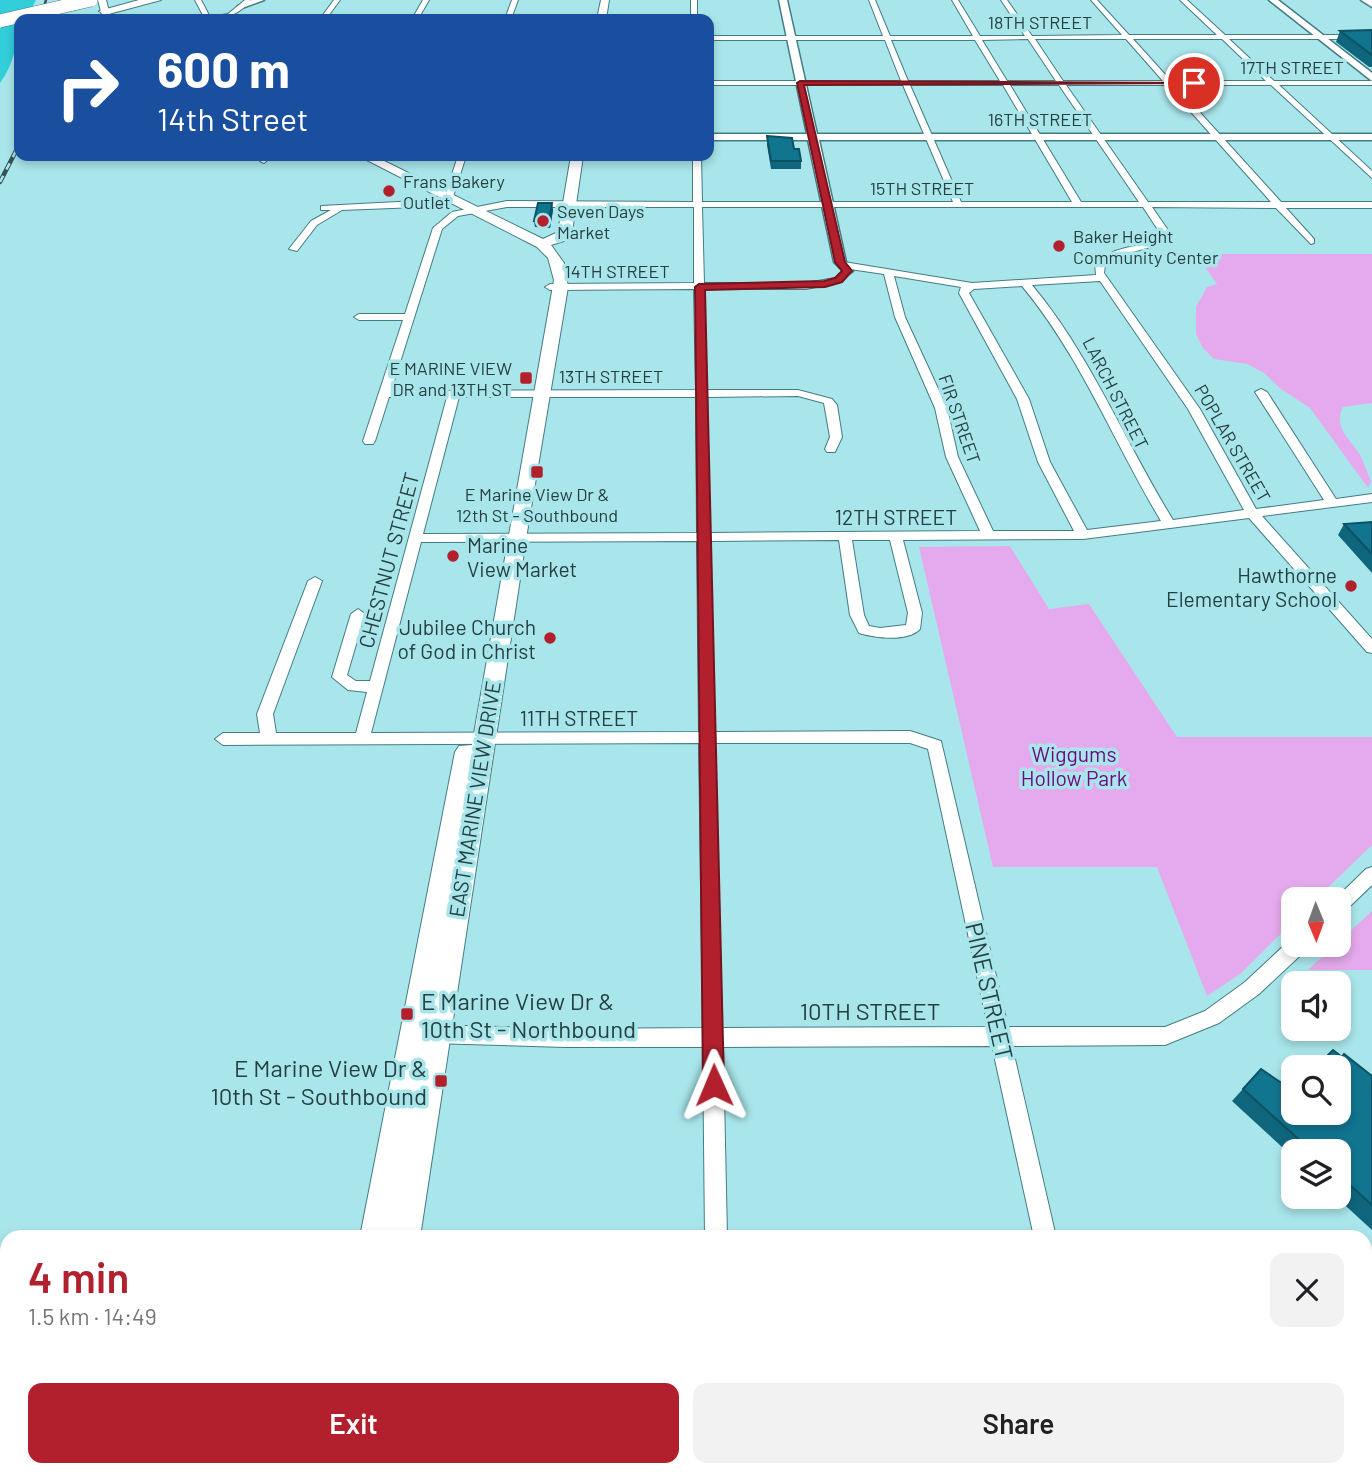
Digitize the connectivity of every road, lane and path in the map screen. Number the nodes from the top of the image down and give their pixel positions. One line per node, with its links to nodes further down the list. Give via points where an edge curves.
1 (71, 0): 16 (highway, bridge)
2 (91, 0): 17 (highway, bridge)
3 (156, 0): 15 (highway)
4 (260, 0): 13 (street)
5 (783, 0): 26 (street)
6 (872, 0): 19 (street)
7 (956, 0): 20 (street)
8 (1004, 0): 21 (street)
9 (1094, 0): 22 (street)
10 (1183, 0): 23 (street)
11 (1273, 0): 24 (street)
12 (1366, 0): 14 (main road)
13 (245, 3)
14 (1372, 4)
15 (107, 12)
16 (19, 14)
17 (24, 14)
18 (714, 37): 26 (street, 18TH STREET)
19 (888, 37): 20 (street, 18TH STREET); 26 (street, 18TH STREET); 30 (street)
20 (979, 37): 21 (street, 18TH STREET); 31 (street)
21 (1031, 37): 22 (street, 18TH STREET); 32 (street)
22 (1128, 37): 23 (street, 18TH STREET); 33 (street)
23 (1224, 37): 24 (street, 18TH STREET); 34 (street)
24 (1321, 37): 25 (street, 18TH STREET); 27 (street)
25 (1372, 37)
26 (790, 38): 29 (street)
27 (1372, 80): 34 (street, 17TH STREET)
28 (714, 83): 29 (street, 17TH STREET)
29 (800, 83): 30 (street, 17TH STREET); 36 (street)
30 (906, 83): 31 (street, 17TH STREET); 37 (street)
31 (1006, 83): 32 (street, 17TH STREET); 38 (street)
32 (1062, 83): 33 (street, 17TH STREET); 39 (street)
33 (1168, 83): 34 (street, 17TH STREET); 40 (street)
34 (1273, 83): 41 (street)
35 (714, 137): 36 (street, 16TH STREET)
36 (811, 137): 37 (street, 16TH STREET); 50 (street)
37 (927, 137): 38 (street, 16TH STREET); 53 (street)
38 (1037, 137): 39 (street, 16TH STREET); 54 (street)
39 (1100, 137): 40 (street, 16TH STREET); 55 (street)
40 (1215, 137): 41 (street, 16TH STREET); 57 (street)
41 (1331, 137): 42 (street, 16TH STREET); 47 (street)
42 (1372, 137)
43 (375, 161): 48 (main road)
44 (460, 161): 48 (street)
45 (576, 161): 52 (main road)
46 (697, 161): 49 (street)
47 (1372, 174)
48 (449, 198): 51 (street, via 417,204); 59 (main road)
49 (698, 203): 50 (street, 15TH STREET); 52 (street, 15TH STREET); 69 (street)
50 (827, 203): 53 (street, 15TH STREET); 63 (street, via 840,262)
51 (352, 204): 58 (street); 62 (street, via 314,223)
52 (570, 204): 59 (street, 15TH STREET); 61 (main road, via 562,237)
53 (958, 204): 54 (street, 15TH STREET)
54 (1078, 205): 55 (street, 15TH STREET)
55 (1147, 205): 57 (street, 15TH STREET); 65 (street, via 1166,240 1106,257 1098,268)
56 (1372, 205): 57 (street, 15TH STREET)
57 (1277, 206): 60 (street)
58 (324, 208)
59 (471, 208): 61 (main road); 71 (street, via 446,218 438,228)
60 (1311, 241)
61 (542, 244): 68 (main road, EAST MARINE VIEW DRIVE)
62 (294, 249)
63 (846, 268): 64 (street); 69 (street, 14TH STREET, via 838,280 816,285)
64 (888, 272): 67 (street); 87 (street, FIR STREET, via 900,317 941,408 952,457)
65 (1102, 278): 66 (street); 81 (street, POPLAR STREET, via 1194,409)
66 (1025, 283): 67 (street); 82 (street, LARCH STREET, via 1055,316)
67 (972, 286): 83 (street, via 964,293 1023,399 1044,462)
68 (556, 287): 69 (street, 14TH STREET); 74 (main road, EAST MARINE VIEW DRIVE)
69 (699, 287): 75 (street)
70 (359, 317): 71 (street)
71 (409, 317): 76 (street)
72 (1261, 392): 80 (street)
73 (454, 393): 74 (street, 13TH STREET); 76 (street, 13TH STREET); 88 (street, CHESTNUT STREET)
74 (537, 393): 75 (street, 13TH STREET); 84 (main road, EAST MARINE VIEW DRIVE)
75 (701, 393): 78 (street, 13TH STREET, via 798,393 828,401 836,438); 85 (street)
76 (384, 394): 77 (street)
77 (369, 441)
78 (831, 449)
79 (1372, 498): 80 (street, 12TH STREET)
80 (1332, 503): 81 (street, 12TH STREET)
81 (1252, 513): 82 (street, 12TH STREET); 92 (street, POPLAR STREET)
82 (1169, 524): 83 (street, 12TH STREET)
83 (1083, 535): 87 (street, 12TH STREET)
84 (512, 536): 85 (street, 12TH STREET); 88 (street, 12TH STREET); 97 (main road, EAST MARINE VIEW DRIVE)
85 (704, 537): 86 (street, 12TH STREET); 94 (street)
86 (845, 537): 89 (street, 12TH STREET); 89 (street, via 857,615 864,630 880,633 914,629 915,613)
87 (989, 537): 89 (street, 12TH STREET)
88 (417, 538): 93 (street, CHESTNUT STREET)
89 (896, 538)
90 (315, 582): 95 (street, via 265,715)
91 (358, 614): 93 (street, via 339,677 353,686)
92 (1372, 648)
93 (376, 687): 96 (street, CHESTNUT STREET)
94 (708, 737): 97 (street, 11TH STREET); 99 (street, 11TH STREET, via 910,737); 105 (street)
95 (269, 738): 96 (street, 11TH STREET); 98 (street, 11TH STREET)
96 (362, 738): 97 (street, 11TH STREET)
97 (477, 738): 103 (main road, EAST MARINE VIEW DRIVE)
98 (223, 739)
99 (934, 745): 104 (street, PINE STREET)
100 (1372, 874): 101 (street)
101 (1351, 894)
102 (1285, 957): 104 (street, 10TH STREET, via 1212,1017 1165,1036)
103 (424, 1034): 105 (street, 10TH STREET); 106 (main road, EAST MARINE VIEW DRIVE); 107 (main road, EAST MARINE VIEW DRIVE)
104 (1001, 1036): 105 (street, 10TH STREET); 109 (street, PINE STREET)
105 (713, 1037): 108 (street)
106 (378, 1230)
107 (405, 1230)
108 (716, 1230)
109 (1043, 1230)

